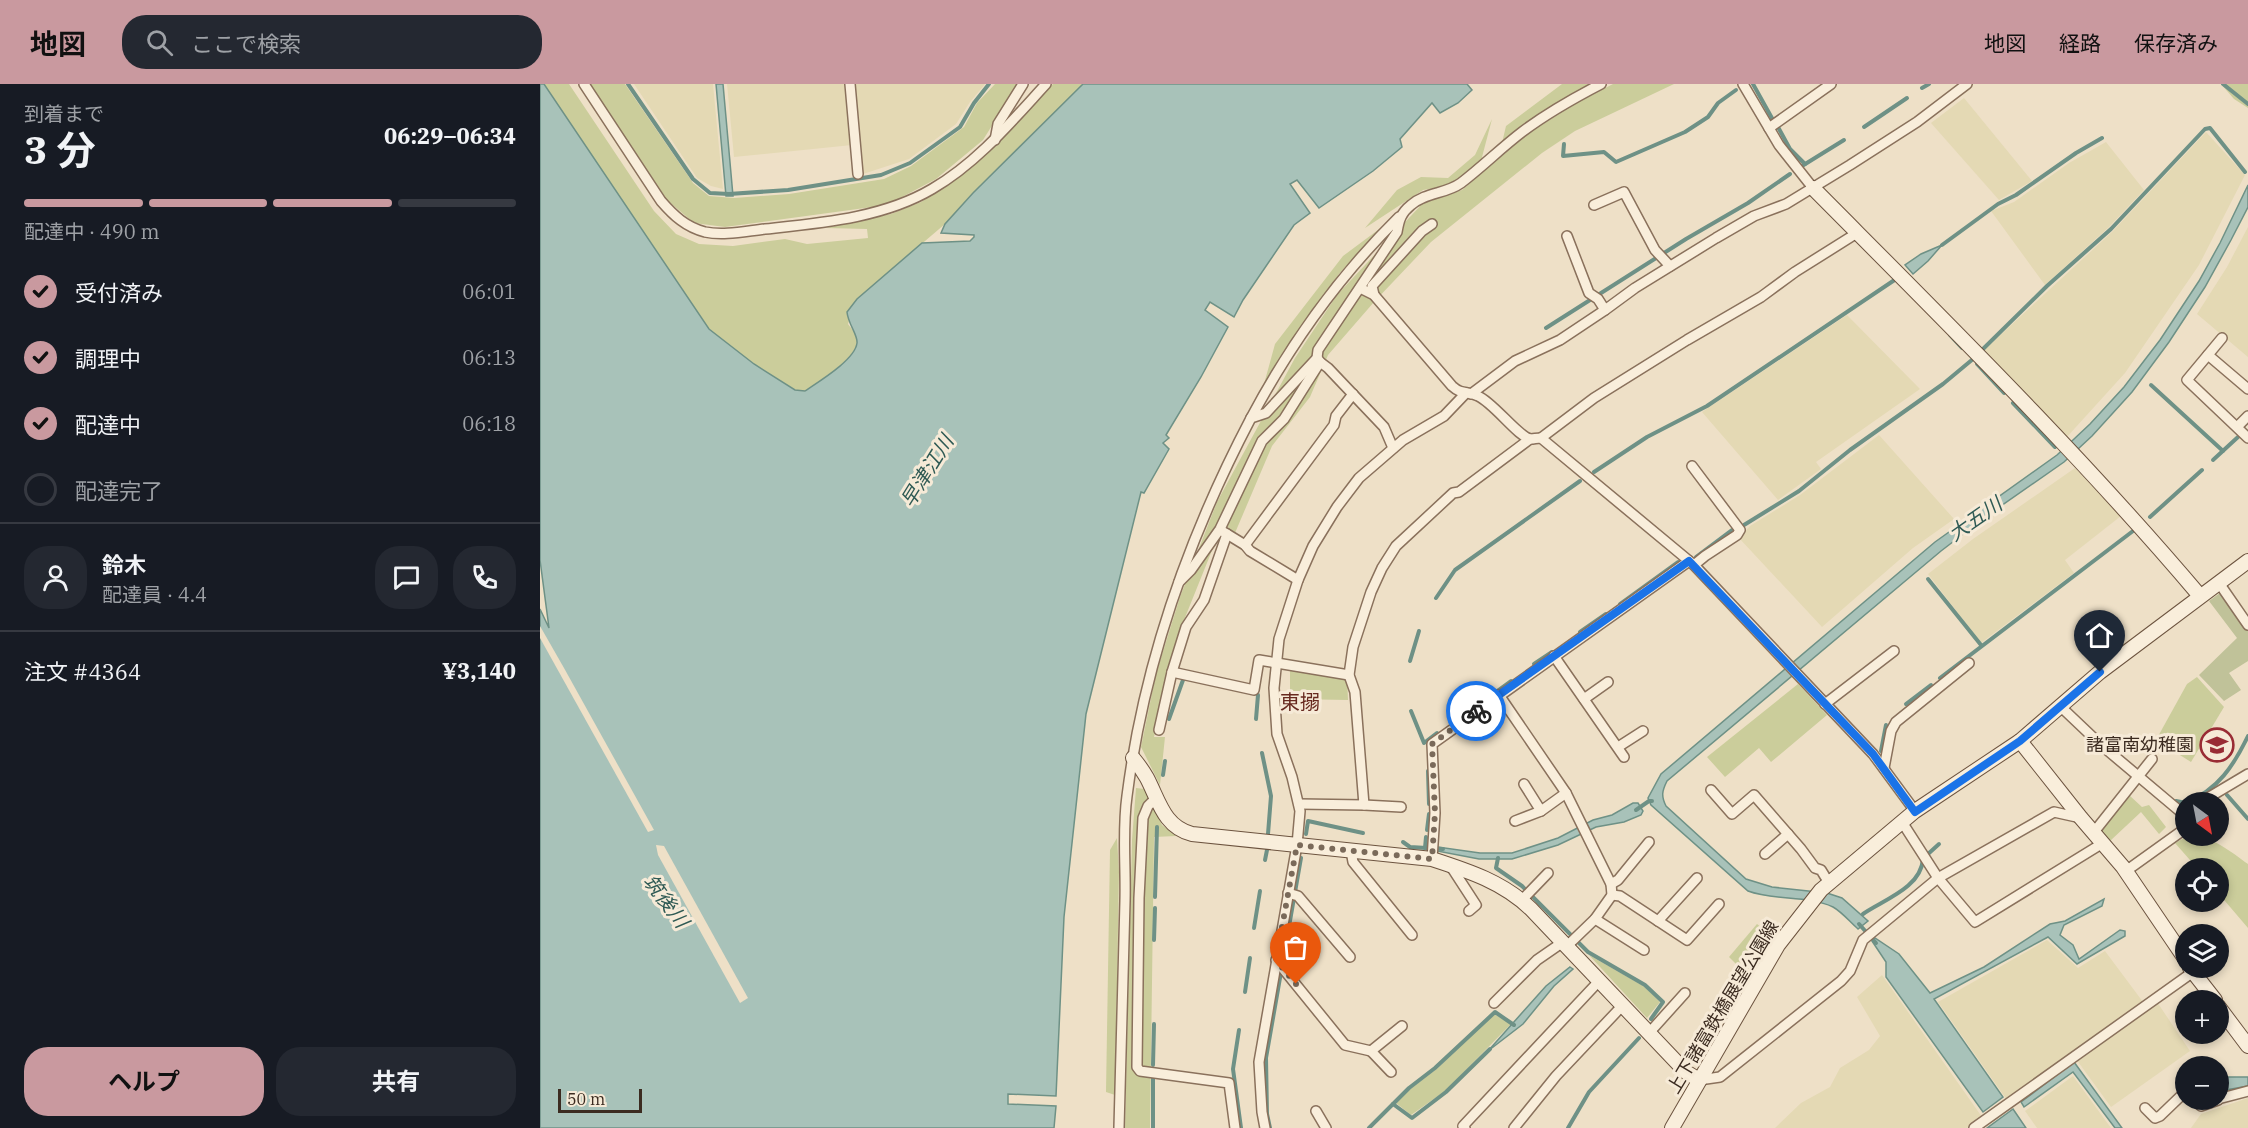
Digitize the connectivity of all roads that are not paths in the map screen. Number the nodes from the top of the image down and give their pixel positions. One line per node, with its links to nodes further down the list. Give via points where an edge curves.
1 (584, 84): 10 (street, via 661,201 676,218 709,233 807,224 883,210 935,188)
2 (850, 84): 11 (street)
3 (1023, 84): 10 (street, via 998,124)
4 (1046, 84): 10 (street)
5 (1601, 84): 14 (street, via 1523,131 1460,184 1426,195)
6 (1743, 84): 9 (street)
7 (1832, 84): 9 (street)
8 (1967, 84): 12 (street, via 1917,122)
9 (1769, 128): 12 (street)
10 (995, 140)
11 (858, 174)
12 (1813, 188): 16 (street); 18 (street, via 1754,216)
13 (1594, 205): 18 (street, via 1624,192)
14 (1399, 218): 19 (street, via 1397,232); 29 (street, via 1335,288)
15 (1432, 224): 20 (street, via 1372,286)
16 (1857, 232): 31 (street, via 1761,297 1594,398); 43 (street, via 2065,445)
17 (1567, 236): 21 (street, via 1589,293)
18 (1670, 267): 21 (street)
19 (1360, 288): 20 (street); 24 (street, via 1318,350)
20 (1374, 295): 27 (street, via 1452,386 1459,393)
21 (1605, 310): 27 (street)
22 (2222, 338): 23 (street)
23 (2208, 355): 25 (street); 30 (street, via 2187,380)
24 (1319, 360): 26 (street); 29 (street, via 1266,413); 36 (street, via 1284,419 1262,441)
25 (2248, 389)
26 (1353, 394): 34 (street, via 1384,427); 37 (street)
27 (1468, 394): 33 (street, via 1494,407); 34 (street, via 1444,416)
28 (2248, 416): 30 (street)
29 (1251, 418): 42 (street, via 1228,461)
30 (2238, 426): 32 (street)
31 (1541, 438): 33 (street); 39 (street)
32 (2248, 438)
33 (1530, 439): 50 (street, via 1453,493 1396,546 1371,592 1353,647)
34 (1393, 448): 40 (street, via 1359,478 1336,507)
35 (1692, 466): 39 (street, via 1740,530)
36 (1223, 531): 37 (street); 42 (street); 49 (street, via 1204,600 1186,627)
37 (1245, 544): 40 (street)
38 (2248, 561): 41 (street)
39 (1692, 563): 46 (street); 54 (street)
40 (1298, 580): 48 (street, via 1279,639)
41 (2219, 583): 43 (street); 44 (street)
42 (1177, 584): 61 (street, via 1145,698)
43 (2200, 597): 55 (street)
44 (2248, 625)
45 (1894, 651): 54 (street)
46 (1554, 656): 52 (street); 53 (street)
47 (1969, 663): 63 (street, via 1896,722)
48 (1276, 664): 49 (street, via 1259,660 1254,690); 50 (street); 71 (street, via 1277,734)
49 (1172, 672): 56 (street)
50 (1349, 675): 72 (street, via 1355,692)
51 (1608, 682): 53 (street)
52 (1499, 695): 69 (street); 87 (street, via 1432,744)
53 (1584, 699): 59 (street)
54 (1825, 704): 63 (street)
55 (2060, 706): 58 (street); 65 (street)
56 (1159, 730)
57 (1643, 731): 59 (street)
58 (2020, 741): 76 (street); 77 (street)
59 (1618, 747): 60 (street)
60 (1624, 757)
61 (1133, 758): 70 (street); 126 (street, via 1124,828)
62 (2151, 759): 65 (street)
63 (1884, 768): 76 (street)
64 (2248, 774): 68 (street)
65 (2139, 776): 74 (street); 80 (street)
66 (1524, 784): 75 (street)
67 (1711, 790): 81 (street, via 1732,814 1754,795)
68 (2218, 792)
69 (1566, 793): 75 (street); 94 (street)
70 (1156, 798): 85 (street, via 1166,817 1180,831); 127 (street, via 1143,818 1137,1066 1140,1071 1228,1083)
71 (1299, 804): 72 (street); 85 (street)
72 (1364, 806): 73 (street)
73 (1401, 807)
74 (2175, 807)
75 (1541, 811): 78 (street)
76 (1915, 812): 79 (street)
77 (2081, 818): 80 (street); 93 (street, via 2054,812)
78 (1515, 820)
79 (1902, 822): 93 (street); 95 (street)
80 (2094, 832): 84 (street)
81 (1788, 834): 88 (street); 95 (street, via 1815,868 1821,870)
82 (2175, 836): 90 (street)
83 (1649, 842): 94 (street)
84 (2103, 843): 90 (street); 93 (street, via 1975,922)
85 (1297, 845): 86 (street); 96 (street)
86 (1351, 851): 87 (street); 103 (street, via 1353,862)
87 (1433, 852): 89 (street)
88 (1765, 854)
89 (1450, 865): 97 (street); 100 (street, via 1476,905)
90 (2126, 871): 105 (street)
91 (1548, 873): 97 (street)
92 (1697, 878): 102 (street)
93 (1938, 878): 120 (street, via 1863,940 1850,971 1841,981 1720,1077)
94 (1611, 884): 98 (street)
95 (1825, 887): 120 (street, 上下諸富鉄橋展望公園線, via 1778,945)
96 (1293, 894): 107 (street); 108 (street)
97 (1527, 895): 104 (street)
98 (1612, 895): 101 (street); 102 (street, via 1620,896)
99 (1719, 904): 102 (street, via 1687,940)
100 (1469, 911)
101 (1595, 919): 104 (street); 106 (street)
102 (1658, 921)
103 (1412, 935)
104 (1570, 941): 110 (street); 112 (street, via 1537,960)
105 (2175, 944)
106 (1644, 950)
107 (1350, 957)
108 (1276, 960): 118 (street, via 1345,1044); 128 (street, via 1259,1062)
109 (2175, 977): 133 (street)
110 (1600, 981): 113 (street); 130 (street)
111 (1685, 993): 116 (street)
112 (1494, 1003)
113 (1623, 1005): 116 (street); 131 (street)
114 (2229, 1021): 117 (street)
115 (1402, 1026): 118 (street)
116 (1649, 1033): 120 (street, via 1686,1072)
117 (2248, 1046)
118 (1371, 1051): 119 (street)
119 (1391, 1072)
120 (1699, 1080): 132 (street, 上下諸富鉄橋展望公園線)
121 (2248, 1091): 122 (street)
122 (2229, 1096)
123 (2175, 1102): 124 (street, via 2155,1118)
124 (2145, 1108)
125 (1316, 1112): 129 (street)
126 (1119, 1128)
127 (1235, 1128)
128 (1265, 1128)
129 (1326, 1128)
130 (1465, 1128)
131 (1514, 1128)
132 (1672, 1128)
133 (1974, 1128)

